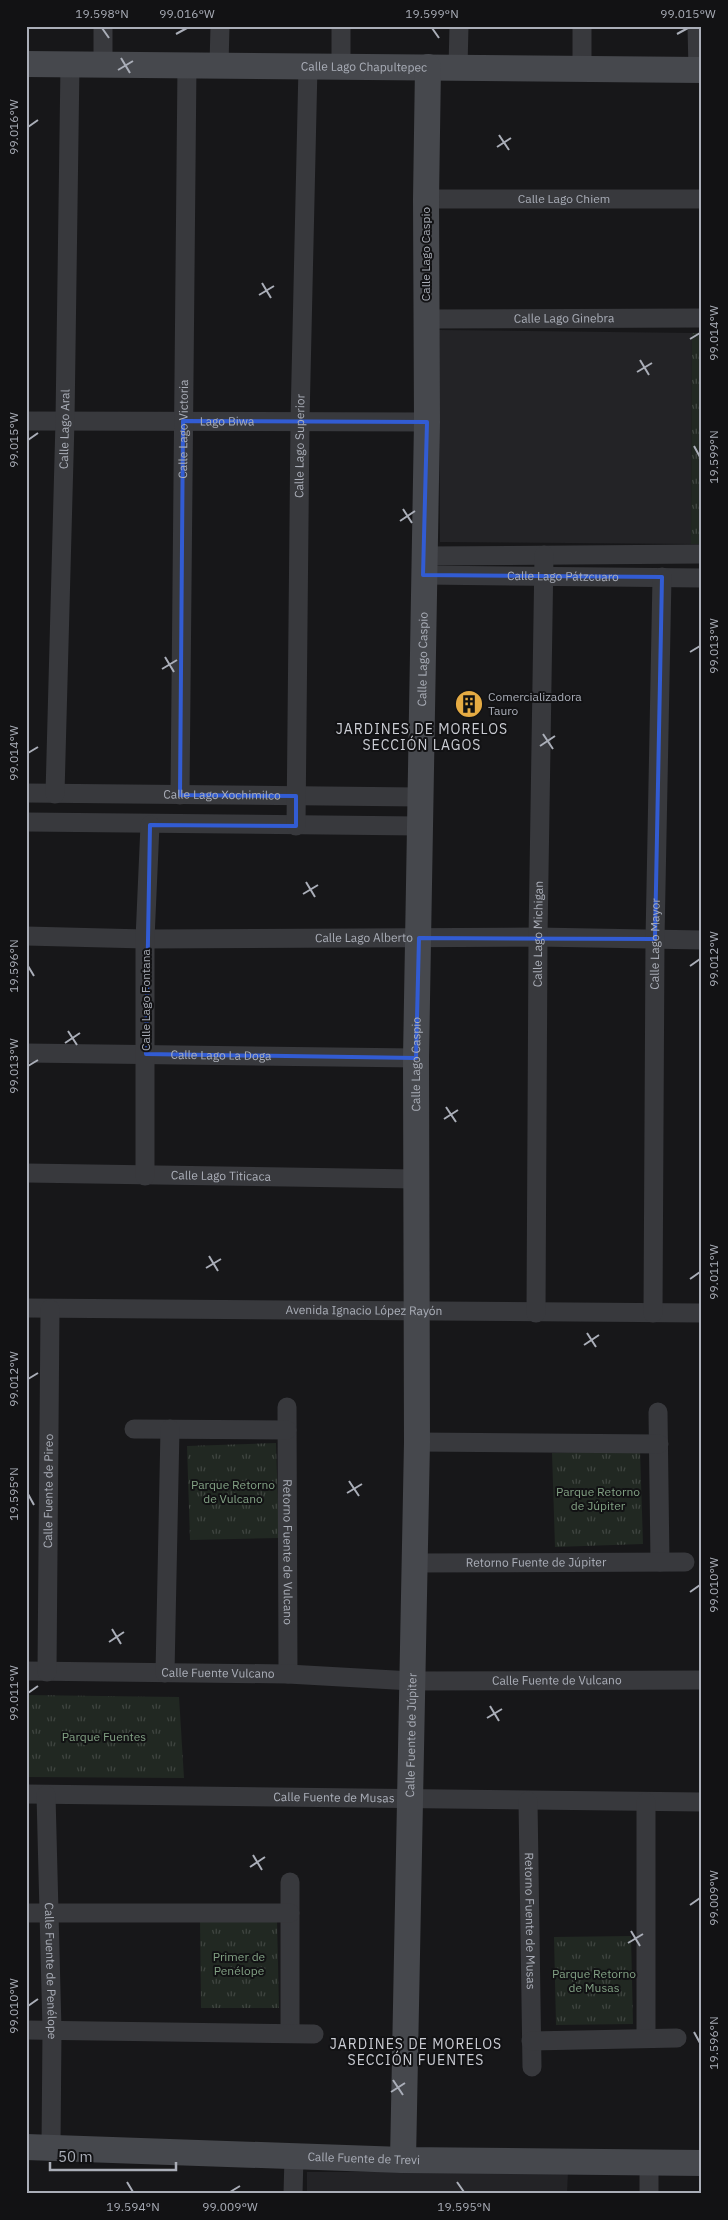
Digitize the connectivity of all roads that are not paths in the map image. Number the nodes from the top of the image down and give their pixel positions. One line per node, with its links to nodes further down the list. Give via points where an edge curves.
1 (103, 26): 9 (street)
2 (220, 26): 11 (street)
3 (341, 26): 13 (street)
4 (459, 26): 15 (street)
5 (582, 26): 16 (street)
6 (697, 26): 17 (street)
7 (26, 64): 8 (street, Calle Lago Chapultepec)
8 (70, 64): 9 (street, Calle Lago Chapultepec); 23 (street, Calle Lago Aral)
9 (103, 64): 10 (street, Calle Lago Chapultepec)
10 (187, 64): 11 (street, Calle Lago Chapultepec); 24 (street, Calle Lago Victoria)
11 (219, 65): 12 (street, Calle Lago Chapultepec)
12 (308, 66): 13 (street, Calle Lago Chapultepec); 25 (street, Calle Lago Superior)
13 (341, 67): 14 (street, Calle Lago Chapultepec)
14 (428, 67): 15 (street, Calle Lago Chapultepec); 18 (street, Calle Lago Caspio)
15 (458, 68): 16 (street, Calle Lago Chapultepec)
16 (582, 69): 17 (street, Calle Lago Chapultepec)
17 (700, 70)
18 (426, 199): 19 (street, Calle Lago Chiem); 21 (street, Calle Lago Caspio)
19 (702, 199)
20 (702, 318): 21 (street, Calle Lago Ginebra)
21 (426, 319): 26 (street, Calle Lago Caspio)
22 (26, 421): 23 (street, Lago Biwa)
23 (65, 421): 24 (street, Lago Biwa); 36 (street, Calle Lago Aral)
24 (183, 421): 25 (street, Lago Biwa); 37 (street, Calle Lago Victoria)
25 (300, 421): 26 (street, Lago Biwa); 38 (street, Calle Lago Superior)
26 (427, 422): 30 (street, Calle Lago Caspio)
27 (702, 554): 29 (street, Calle Lago Pátzcuaro)
28 (544, 555): 29 (street, Calle Lago Pátzcuaro); 30 (street, Calle Lago Pátzcuaro); 31 (street, Calle Lago Michigan)
29 (606, 555): 32 (street)
30 (424, 565): 31 (street, Calle Lago Pátzcuaro); 39 (street, Calle Lago Caspio)
31 (544, 576): 32 (street, Calle Lago Pátzcuaro); 45 (street, Calle Lago Michigan)
32 (606, 576): 33 (street, Calle Lago Pátzcuaro)
33 (662, 577): 34 (street, Calle Lago Pátzcuaro); 48 (street, Calle Lago Mayor)
34 (702, 578)
35 (26, 793): 36 (street, Calle Lago Xochimilco)
36 (55, 794): 37 (street, Calle Lago Xochimilco)
37 (180, 795): 38 (street, Calle Lago Xochimilco)
38 (296, 796): 39 (street, Calle Lago Xochimilco); 42 (street, Calle Lago Superior)
39 (419, 797): 43 (street, Calle Lago Caspio)
40 (26, 822): 41 (street)
41 (150, 825): 42 (street); 47 (street, Calle Lago Fontana)
42 (296, 826): 43 (street)
43 (419, 826): 46 (street, Calle Lago Caspio)
44 (26, 936): 47 (street, Calle Lago Alberto)
45 (538, 937): 46 (street, Calle Lago Alberto); 48 (street, Calle Lago Alberto); 59 (street, Calle Lago Michigan)
46 (419, 938): 47 (street, Calle Lago Alberto); 52 (street, Calle Lago Caspio)
47 (146, 939): 51 (street, Calle Lago Fontana)
48 (655, 939): 49 (street, Calle Lago Alberto); 60 (street, Calle Lago Mayor)
49 (702, 940)
50 (26, 1053): 51 (street, Calle Lago La Doga)
51 (146, 1054): 52 (street, Calle Lago La Doga); 54 (street, Calle Lago Fontana)
52 (416, 1058): 55 (street, Calle Lago Caspio)
53 (26, 1173): 54 (street, Calle Lago Titicaca)
54 (145, 1176): 55 (street, Calle Lago Titicaca)
55 (416, 1179): 58 (street, Calle Lago Caspio)
56 (26, 1308): 57 (street, Avenida Ignacio López Rayón)
57 (50, 1309): 58 (street, Avenida Ignacio López Rayón); 73 (street, Calle Fuente de Pireo)
58 (416, 1310): 59 (street, Avenida Ignacio López Rayón); 67 (street, Calle Fuente de Júpiter)
59 (536, 1313): 60 (street, Avenida Ignacio López Rayón)
60 (653, 1313): 61 (street, Avenida Ignacio López Rayón)
61 (702, 1313)
62 (287, 1407): 66 (street, Retorno Fuente de Vulcano)
63 (658, 1412): 68 (street)
64 (134, 1429): 65 (street)
65 (170, 1429): 66 (street); 74 (street)
66 (287, 1430): 75 (street, Retorno Fuente de Vulcano)
67 (417, 1442): 68 (street); 71 (street, Calle Fuente de Júpiter)
68 (659, 1444): 69 (street)
69 (660, 1562): 70 (street, Retorno Fuente de Júpiter); 71 (street, Retorno Fuente de Júpiter)
70 (685, 1562)
71 (414, 1564): 77 (street, Calle Fuente de Júpiter)
72 (26, 1672): 73 (street, Calle Fuente Vulcano)
73 (47, 1672): 74 (street, Calle Fuente Vulcano)
74 (165, 1673): 75 (street, Calle Fuente Vulcano)
75 (288, 1674): 77 (street, Calle Fuente Vulcano)
76 (702, 1680): 77 (street, Calle Fuente de Vulcano)
77 (412, 1681): 80 (street, Calle Fuente de Júpiter)
78 (26, 1794): 79 (street, Calle Fuente de Musas)
79 (46, 1795): 80 (street, Calle Fuente de Musas); 87 (street, Calle Fuente de Penélope)
80 (411, 1800): 81 (street, Calle Fuente de Musas); 98 (street, Calle Fuente de Júpiter)
81 (528, 1801): 82 (street, Calle Fuente de Musas); 94 (street, Retorno Fuente de Musas)
82 (646, 1802): 83 (street, Calle Fuente de Musas); 92 (street)
83 (702, 1802)
84 (290, 1882): 86 (street)
85 (26, 1913): 87 (street)
86 (290, 1913): 87 (street); 90 (street)
87 (48, 1914): 89 (street, Calle Fuente de Penélope)
88 (26, 2030): 89 (street)
89 (52, 2030): 90 (street); 96 (street, Calle Fuente de Penélope)
90 (290, 2033): 91 (street)
91 (314, 2034)
92 (646, 2038): 93 (street); 94 (street)
93 (677, 2038)
94 (531, 2041): 95 (street, Retorno Fuente de Musas)
95 (532, 2067)
96 (39, 2147): 97 (street, Calle Fuente de Trevi)
97 (294, 2158): 98 (street, Calle Fuente de Trevi); 101 (street)
98 (403, 2160): 99 (street, Calle Fuente de Trevi)
99 (649, 2162): 100 (street, Calle Fuente de Trevi); 102 (street)
100 (702, 2163)
101 (293, 2194)
102 (649, 2194)

